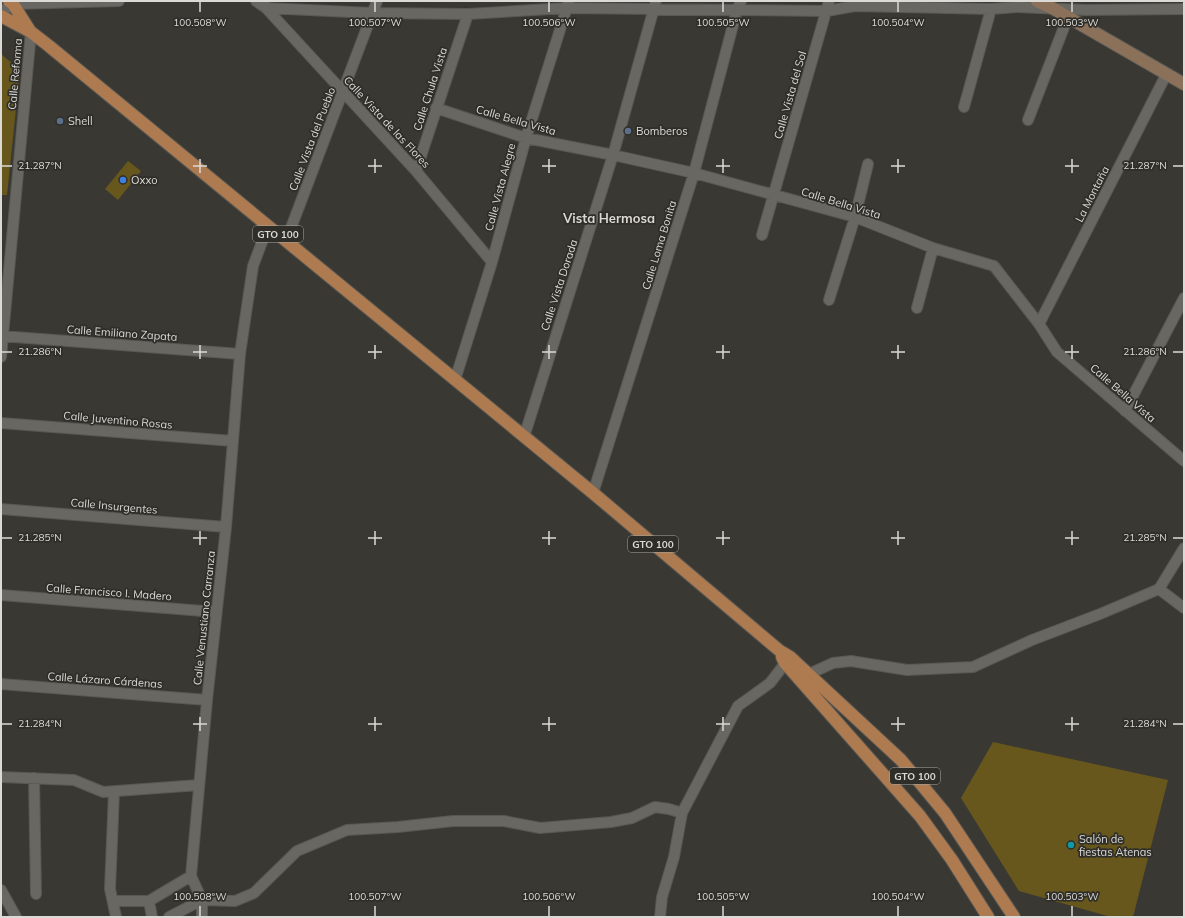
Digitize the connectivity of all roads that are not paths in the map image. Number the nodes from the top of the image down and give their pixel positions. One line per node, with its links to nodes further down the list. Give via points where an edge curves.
1 (119, 1): 7 (street)
2 (256, 1): 9 (street, Calle Vista de las Flores)
3 (377, 1): 19 (street, Calle Vista del Pueblo)
4 (843, 1): 13 (street)
5 (1030, 1): 14 (street)
6 (1037, 1): 16 (street)
7 (11, 2): 18 (street); 23 (main road, GTO 100)
8 (568, 4): 10 (street); 20 (street); 30 (street, Calle Vista Alegre)
9 (265, 5): 19 (street); 26 (street, Calle Vista de las Flores)
10 (655, 5): 11 (street); 31 (street, Calle Vista Dorada)
11 (739, 6): 12 (street); 34 (street, Calle Loma Bonita)
12 (828, 6): 13 (street); 35 (street, Calle Vista del Sol)
13 (855, 6): 15 (street)
14 (1017, 7): 15 (street); 16 (street)
15 (991, 9): 27 (street)
16 (1054, 9): 17 (street); 22 (street)
17 (1184, 9)
18 (1, 12)
19 (372, 13): 20 (street); 26 (street, Calle Vista del Pueblo)
20 (468, 14): 28 (street, Calle Chula Vista)
21 (1, 16): 23 (main road, GTO 100)
22 (1068, 17): 24 (street); 29 (street)
23 (31, 32): 37 (main road, GTO 100); 46 (street, Calle Reforma)
24 (1166, 75): 25 (street); 45 (street, La Montaña)
25 (1184, 84)
26 (343, 92): 33 (street, Calle Vista de las Flores); 39 (street, Calle Vista del Pueblo)
27 (964, 107)
28 (436, 108): 30 (street, Calle Bella Vista); 33 (street, Calle Chula Vista)
29 (1028, 120)
30 (526, 138): 31 (street, Calle Bella Vista); 41 (street, Calle Vista Alegre)
31 (613, 155): 34 (street, Calle Bella Vista); 52 (street, Calle Vista Dorada)
32 (868, 164): 36 (street)
33 (416, 171): 41 (street, Calle Vista de las Flores)
34 (694, 173): 35 (street, Calle Bella Vista); 55 (street, Calle Loma Bonita)
35 (773, 196): 36 (street, Calle Bella Vista); 38 (street, Calle Vista del Sol)
36 (854, 217): 40 (street, Calle Bella Vista); 43 (street)
37 (268, 226): 39 (main road, GTO 100); 47 (street, Calle Venustiano Carranza, via 253,266)
38 (762, 235)
39 (286, 241): 49 (main road, GTO 100)
40 (933, 248): 44 (street); 45 (street, Calle Bella Vista, via 994,266)
41 (492, 262): 49 (street, Calle Vista Alegre)
42 (1184, 298): 50 (street)
43 (828, 300)
44 (917, 308)
45 (1039, 324): 50 (street, Calle Bella Vista, via 1057,352)
46 (2, 336): 47 (street, Calle Emiliano Zapata); 48 (street, Calle Reforma)
47 (240, 354): 53 (street, Calle Venustiano Carranza)
48 (1, 357)
49 (455, 380): 52 (main road, GTO 100)
50 (1125, 411): 54 (street, Calle Bella Vista)
51 (1, 423): 53 (street, Calle Juventino Rosas)
52 (524, 437): 55 (main road, GTO 100)
53 (233, 441): 57 (street, Calle Venustiano Carranza)
54 (1184, 461)
55 (593, 494): 63 (main road, GTO 100)
56 (1, 509): 57 (street, Calle Insurgentes)
57 (226, 527): 62 (street, Calle Venustiano Carranza)
58 (1184, 548): 59 (street)
59 (1159, 589): 61 (street); 64 (street, via 1032,640 973,667 907,670 851,661 833,663)
60 (1, 595): 62 (street, Calle Francisco I. Madero)
61 (1184, 608)
62 (216, 612): 66 (street, Calle Venustiano Carranza)
63 (785, 657): 64 (main road, GTO 100); 71 (street, via 770,683 738,706); 84 (main road, GTO 100, via 920,816)
64 (809, 674): 85 (main road, GTO 100, via 901,760 945,813)
65 (1, 684): 66 (street, Calle Lázaro Cárdenas)
66 (207, 700): 69 (street, Calle Venustiano Carranza)
67 (1, 777): 68 (street)
68 (34, 778): 70 (street, via 74,780 103,792); 74 (street)
69 (199, 785): 70 (street); 72 (street, Calle Venustiano Carranza)
70 (114, 792): 76 (street, via 110,889)
71 (682, 813): 75 (street, via 655,807 632,818 611,822 540,828 504,822 453,821 347,830 297,851 254,893 235,901); 83 (street, via 674,857 662,897)
72 (191, 876): 75 (street, Calle Venustiano Carranza); 77 (street)
73 (1, 890): 78 (street)
74 (36, 894)
75 (202, 900): 81 (street); 82 (street, Calle Venustiano Carranza)
76 (113, 901): 77 (street); 79 (street)
77 (150, 902): 80 (street)
78 (16, 917)
79 (116, 917)
80 (152, 917)
81 (169, 917)
82 (202, 917)
83 (660, 917)
84 (988, 917)
85 (1014, 917)

